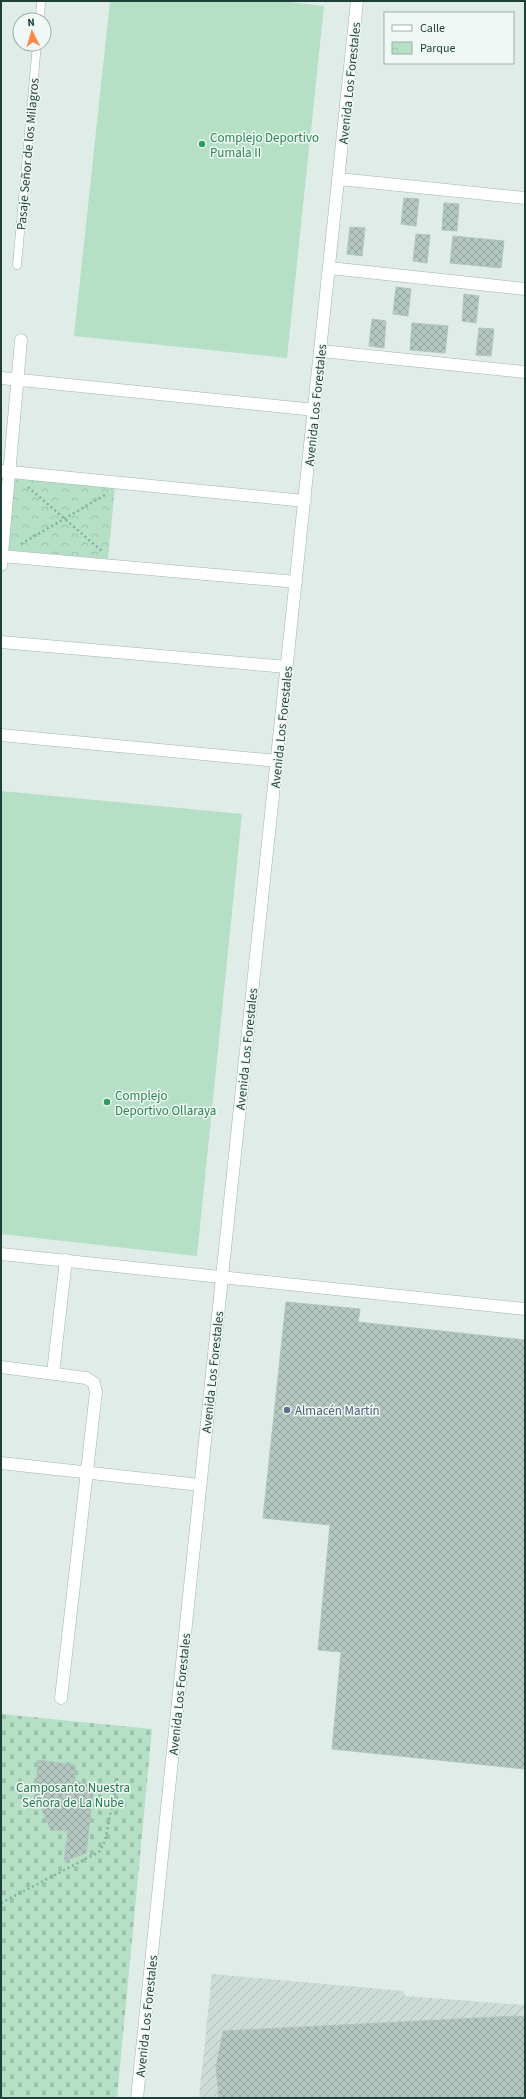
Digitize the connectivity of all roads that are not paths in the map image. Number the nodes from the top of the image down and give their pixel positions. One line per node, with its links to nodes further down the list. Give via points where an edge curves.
1 (41, 1): 3 (lane)
2 (357, 1): 5 (street, Avenida Los Forestales)
3 (40, 12)
4 (36, 52): 7 (lane, Pasaje Señor de los Milagros)
5 (339, 179): 6 (street); 8 (street, Avenida Los Forestales)
6 (525, 198)
7 (17, 265)
8 (330, 268): 9 (street); 11 (street, Avenida Los Forestales)
9 (525, 289)
10 (21, 340): 14 (street)
11 (321, 351): 12 (street); 15 (street, Avenida Los Forestales)
12 (525, 372)
13 (1, 378): 14 (street)
14 (18, 380): 15 (street); 16 (street)
15 (315, 410): 17 (street, Avenida Los Forestales)
16 (5, 471): 17 (street); 18 (street)
17 (305, 501): 19 (street, Avenida Los Forestales)
18 (1, 559): 19 (street, via 109,565)
19 (296, 582): 21 (street, Avenida Los Forestales)
20 (1, 642): 21 (street)
21 (287, 667): 23 (street, Avenida Los Forestales)
22 (1, 735): 23 (street)
23 (277, 761): 26 (street, Avenida Los Forestales)
24 (1, 1254): 25 (street)
25 (66, 1260): 26 (street); 29 (street)
26 (222, 1277): 27 (street); 32 (street, Avenida Los Forestales)
27 (525, 1310)
28 (1, 1367): 29 (street)
29 (53, 1373): 31 (street, via 86,1378 94,1383 96,1392)
30 (1, 1463): 31 (street)
31 (87, 1473): 32 (street); 33 (street)
32 (200, 1486): 34 (street, Avenida Los Forestales)
33 (61, 1698)
34 (137, 2098)

